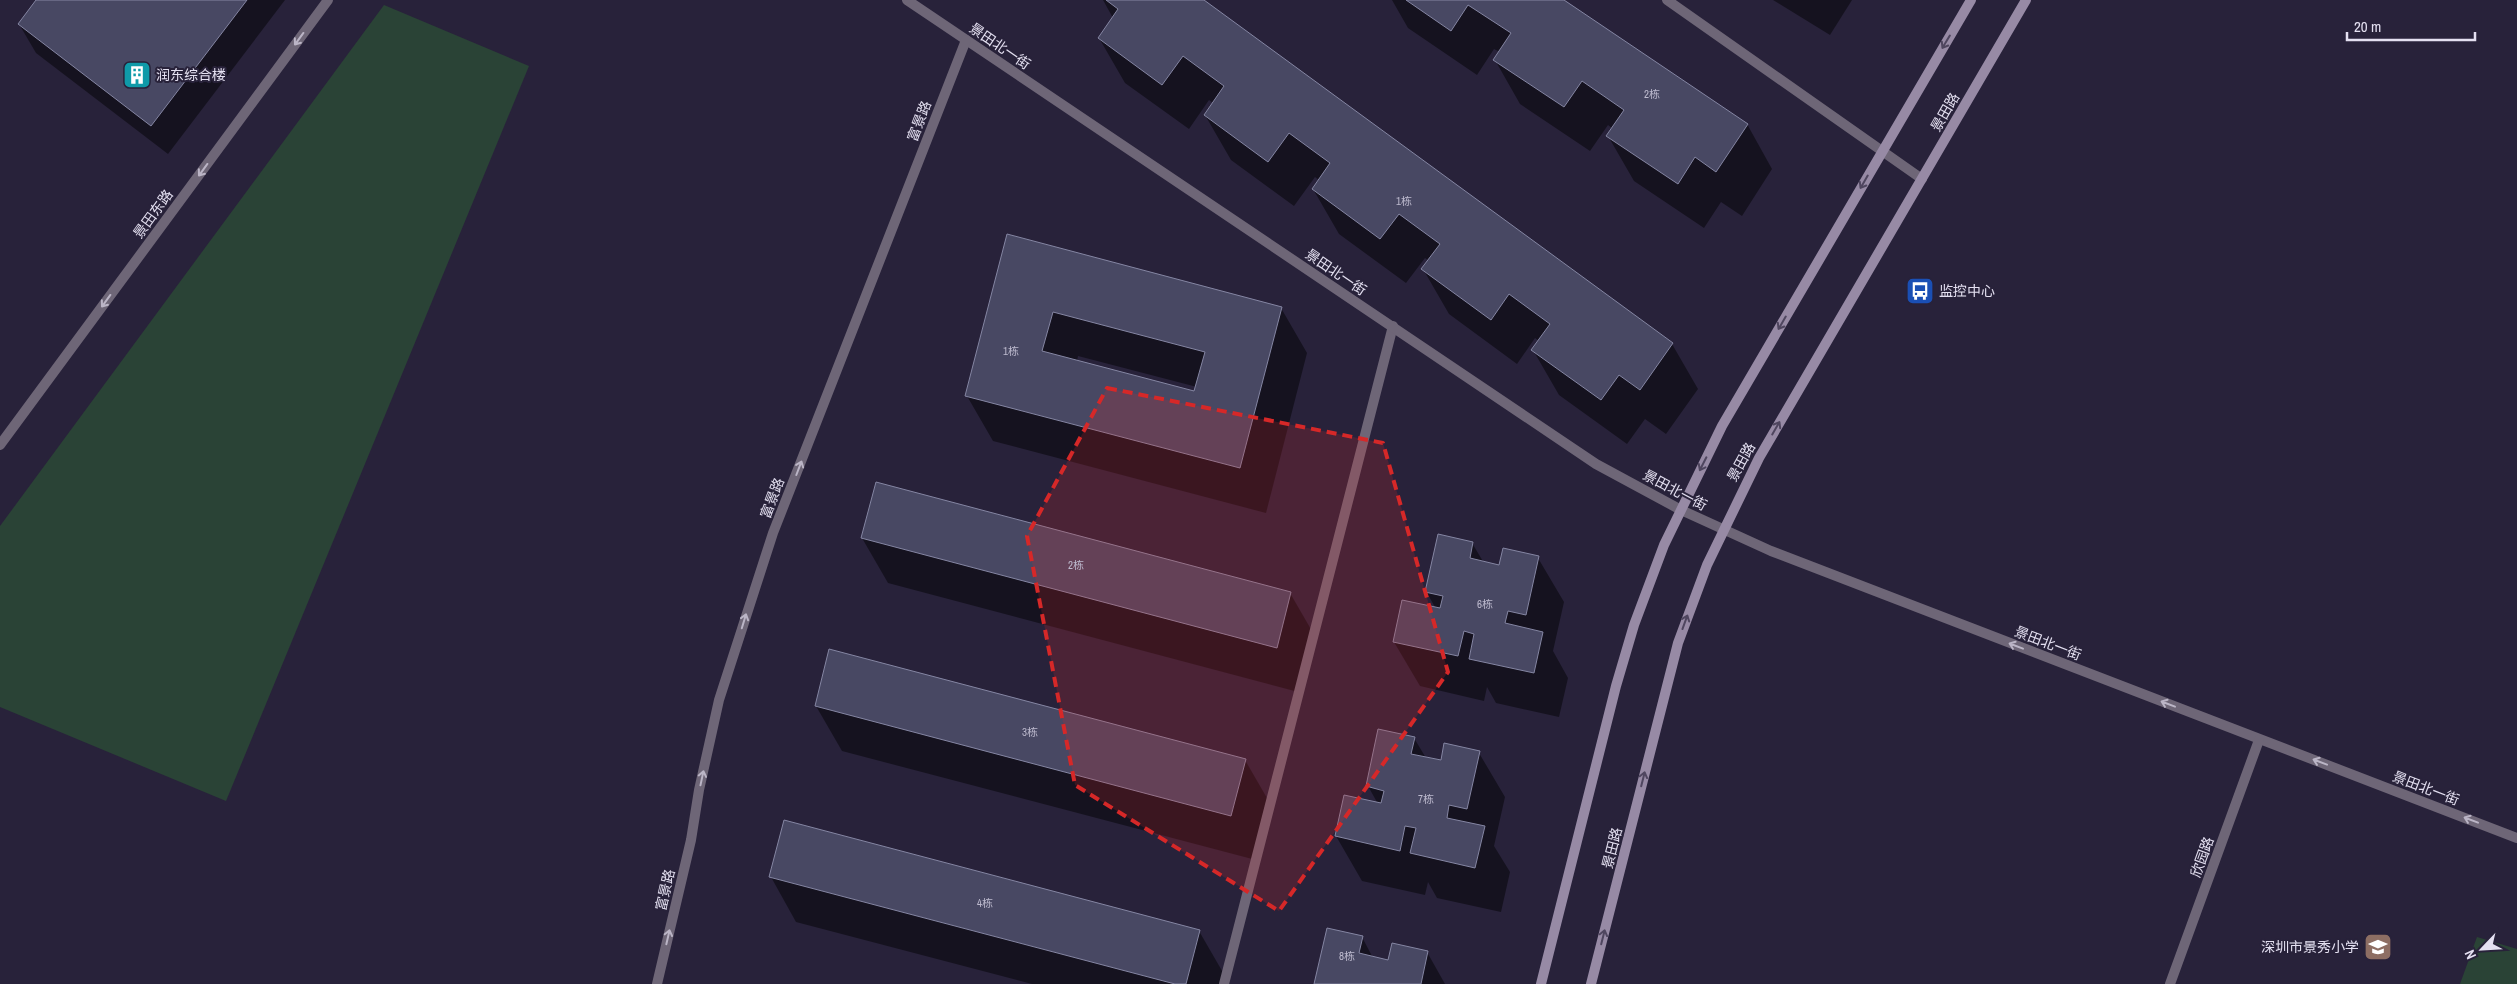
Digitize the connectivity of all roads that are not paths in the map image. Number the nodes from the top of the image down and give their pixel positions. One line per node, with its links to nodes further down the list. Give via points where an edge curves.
1 (328, 0): 10 (street, 景田东路, one-way to 10)
2 (908, 0): 6 (street, 景田北一街)
3 (1667, 0): 7 (street)
4 (1971, 0): 7 (main road, one-way to 7)
5 (2026, 0): 8 (main road, 景田路)
6 (966, 40): 9 (street, 景田北一街); 15 (street, 富景路, one-way to 6, via 720,700 755,586)
7 (1882, 151): 8 (street); 11 (main road, one-way to 11, via 1722,426)
8 (1922, 179): 12 (main road, 景田路, one-way to 8, via 1759,458)
9 (1393, 326): 11 (street, 景田北一街, via 1596,464); 16 (street)
10 (0, 445)
11 (1681, 510): 12 (street, 景田北一街); 17 (main road, via 1634,625)
12 (1723, 530): 13 (street, 景田北一街, one-way to 12); 18 (main road, 景田路, one-way to 12, via 1678,643)
13 (2259, 740): 14 (street, 景田北一街, one-way to 13); 19 (street, 欣园路)
14 (2517, 838)
15 (657, 984)
16 (1224, 984)
17 (1541, 984)
18 (1591, 984)
19 (2170, 984)

